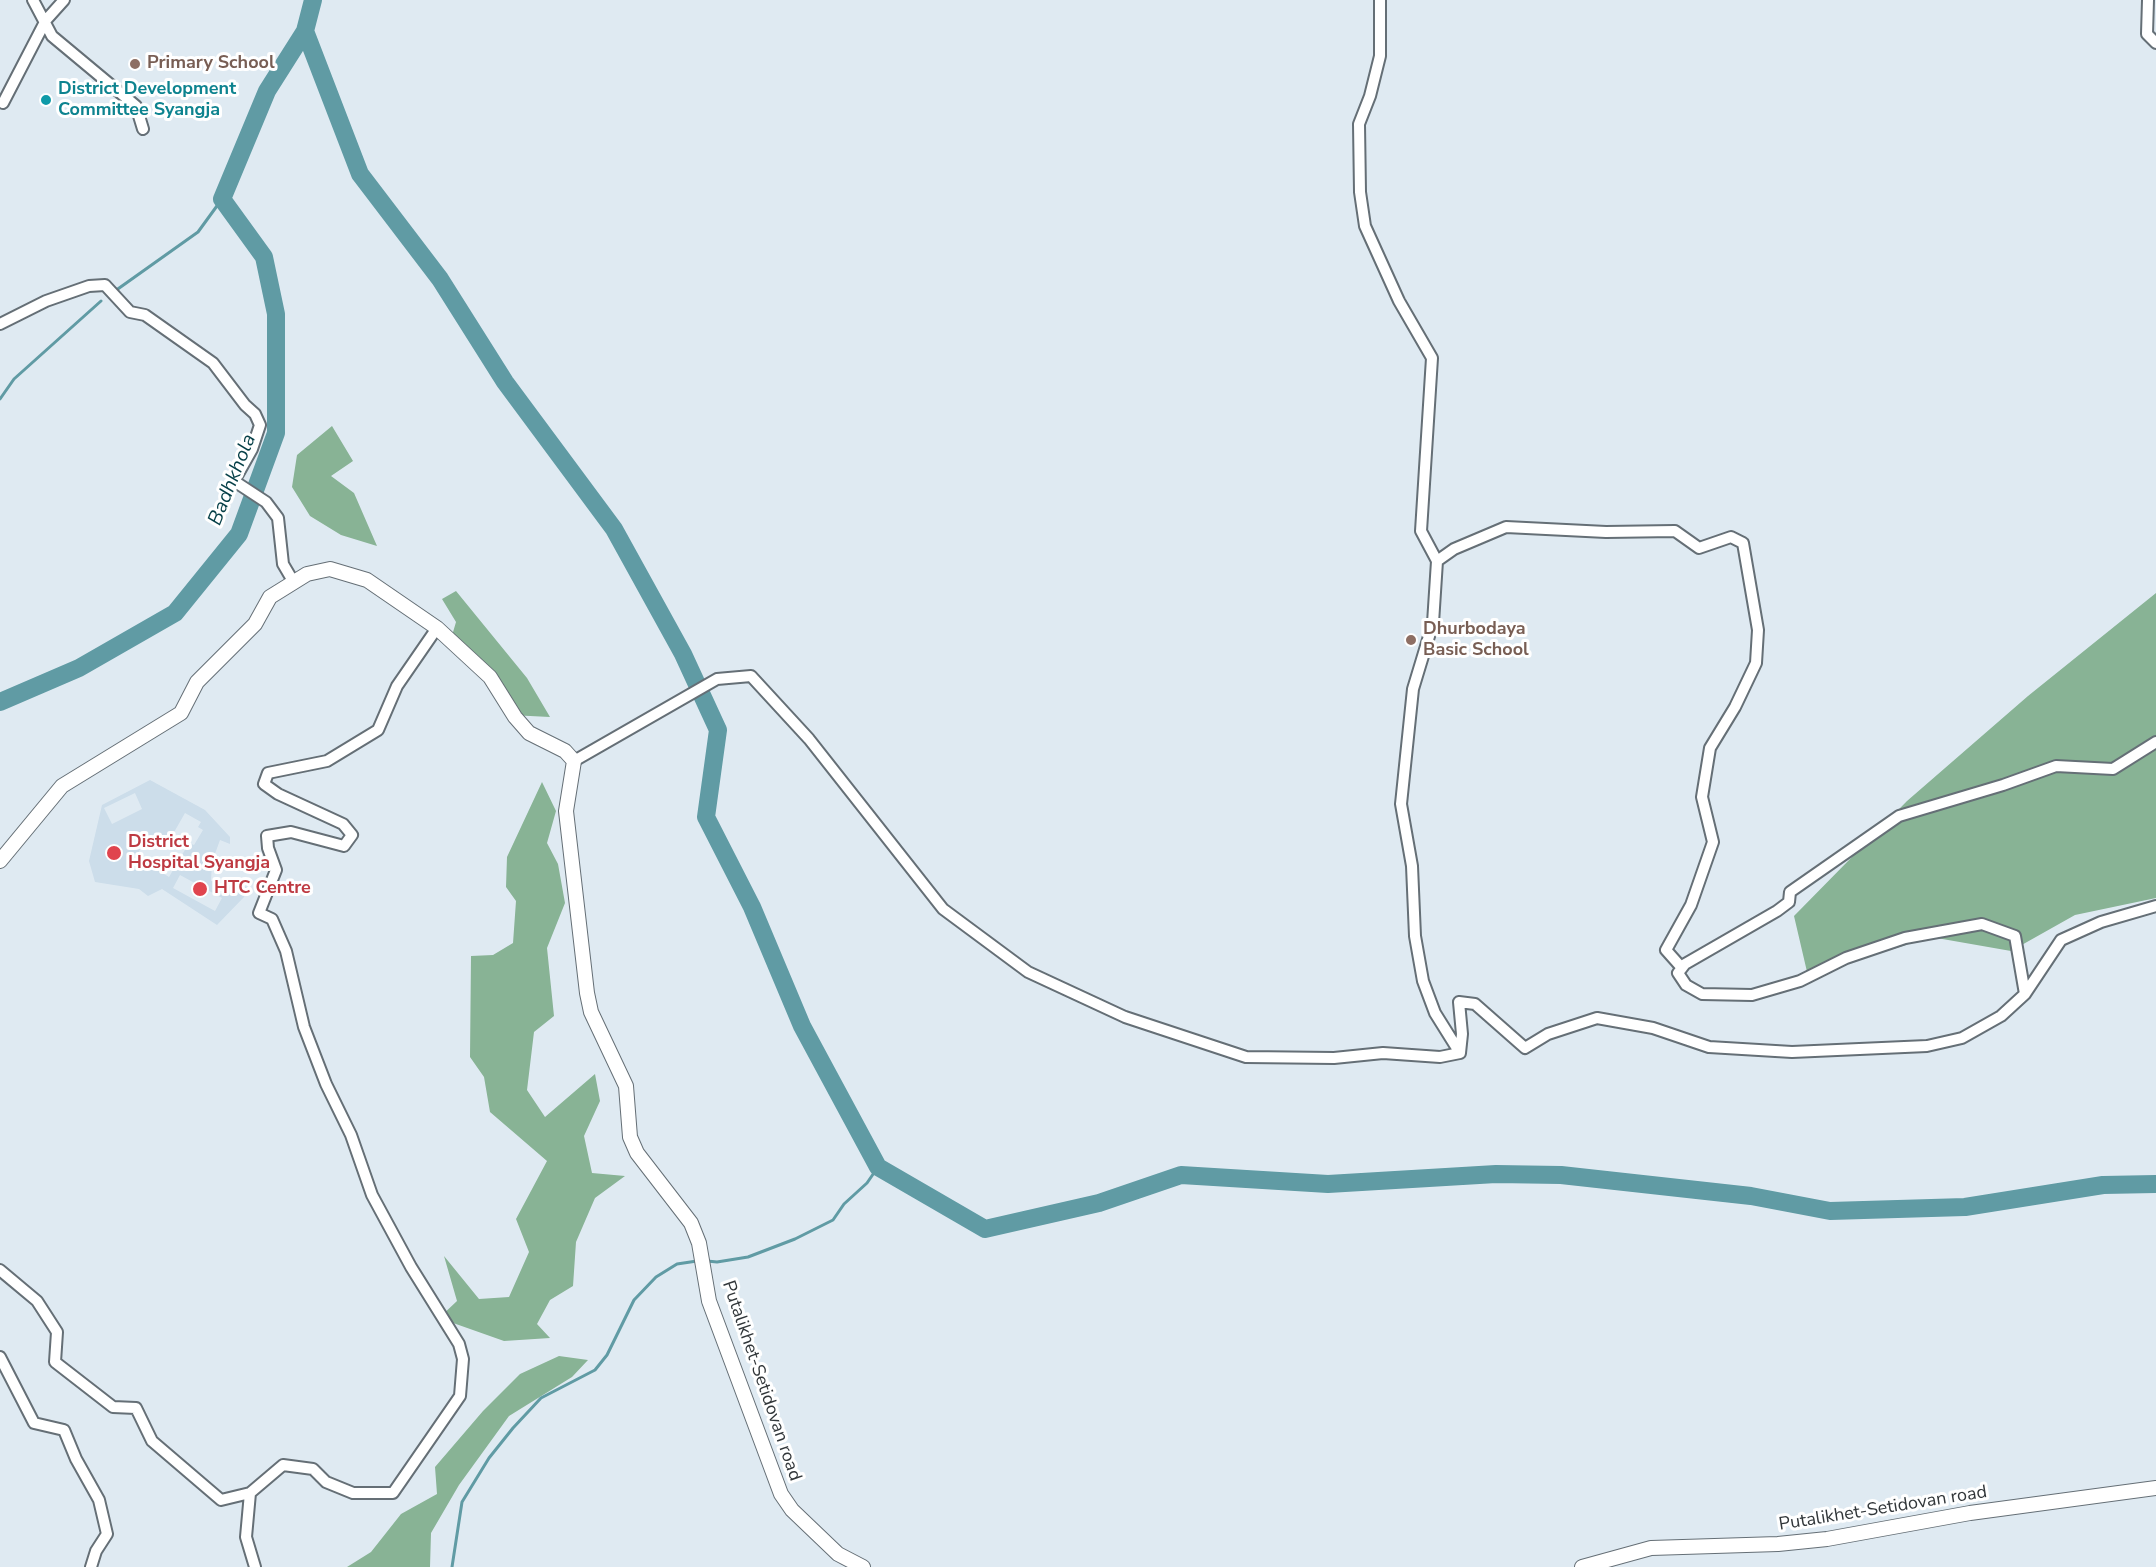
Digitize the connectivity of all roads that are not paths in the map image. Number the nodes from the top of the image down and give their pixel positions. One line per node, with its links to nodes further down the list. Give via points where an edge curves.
1 (33, 0): 5 (street)
2 (64, 0): 5 (street)
3 (1380, 0): 10 (street, via 1380,56 1359,124 1360,192 1365,226 1399,301 1432,358 1421,531)
4 (2148, 0): 6 (street, via 2147,34)
5 (46, 20): 7 (street); 8 (street, via 52,36 136,106)
6 (2156, 43)
7 (3, 103)
8 (143, 129)
9 (0, 324): 11 (street, via 46,301 89,286 105,285 130,312 146,315 213,363 260,425 234,481 266,502 278,518 283,564)
10 (1437, 561): 17 (street, via 1454,549 1506,527 1675,531 1699,548 1731,537 1743,543 1758,630 1756,663 1710,748 1702,797 1713,842 1691,905 1666,950); 19 (street, via 1432,623 1413,689 1401,804 1412,866 1415,936 1423,981 1435,1013)
11 (294, 581): 12 (main road, via 330,569 367,580); 15 (main road, via 270,597 255,624 197,682 181,713 62,786)
12 (437, 628): 14 (main road, via 490,677 529,734); 23 (street, via 397,686 378,730 327,761 268,773 264,784 343,824 352,835 344,846 291,832 267,836 276,870 259,912 272,919 286,951 304,1027 351,1135 372,1195 459,1344 463,1359 460,1396 393,1493 353,1493 326,1482 313,1469 283,1465)
13 (2156, 742): 17 (street, via 2113,769 2056,766 1899,816 1790,892 1789,902 1777,911)
14 (578, 758): 19 (street, via 717,679 751,676 803,732 943,909 1028,972 1125,1017 1246,1057 1334,1058 1383,1053 1440,1057); 26 (main road, Putalikhet-Setidovan road, via 569,779 566,821 591,1012 626,1086 630,1137 637,1153 690,1223 699,1243 710,1301 781,1494 792,1510 838,1554)
15 (0, 861)
16 (2156, 906): 18 (street, via 2102,922 2061,940)
17 (1682, 968): 18 (street, via 1678,973 1686,985 1702,994 1752,995 1800,981 1846,958 1905,938 1982,924 2015,936)
18 (2025, 994): 19 (street, via 2001,1016 1962,1038 1927,1046 1792,1052 1709,1047 1653,1028 1597,1018 1548,1034 1525,1048 1474,1004 1459,1002)
19 (1460, 1053)
20 (0, 1269): 23 (street, via 37,1301 57,1332 55,1362 113,1407 136,1408 152,1441 221,1500)
21 (0, 1357): 24 (street, via 34,1423 64,1430 99,1500 107,1534)
22 (2156, 1488): 27 (main road, Putalikhet-Setidovan road, via 1970,1513 1827,1539 1651,1548)
23 (250, 1493): 25 (street, via 246,1537)
24 (91, 1567)
25 (255, 1567)
26 (863, 1567)
27 (1582, 1567)

